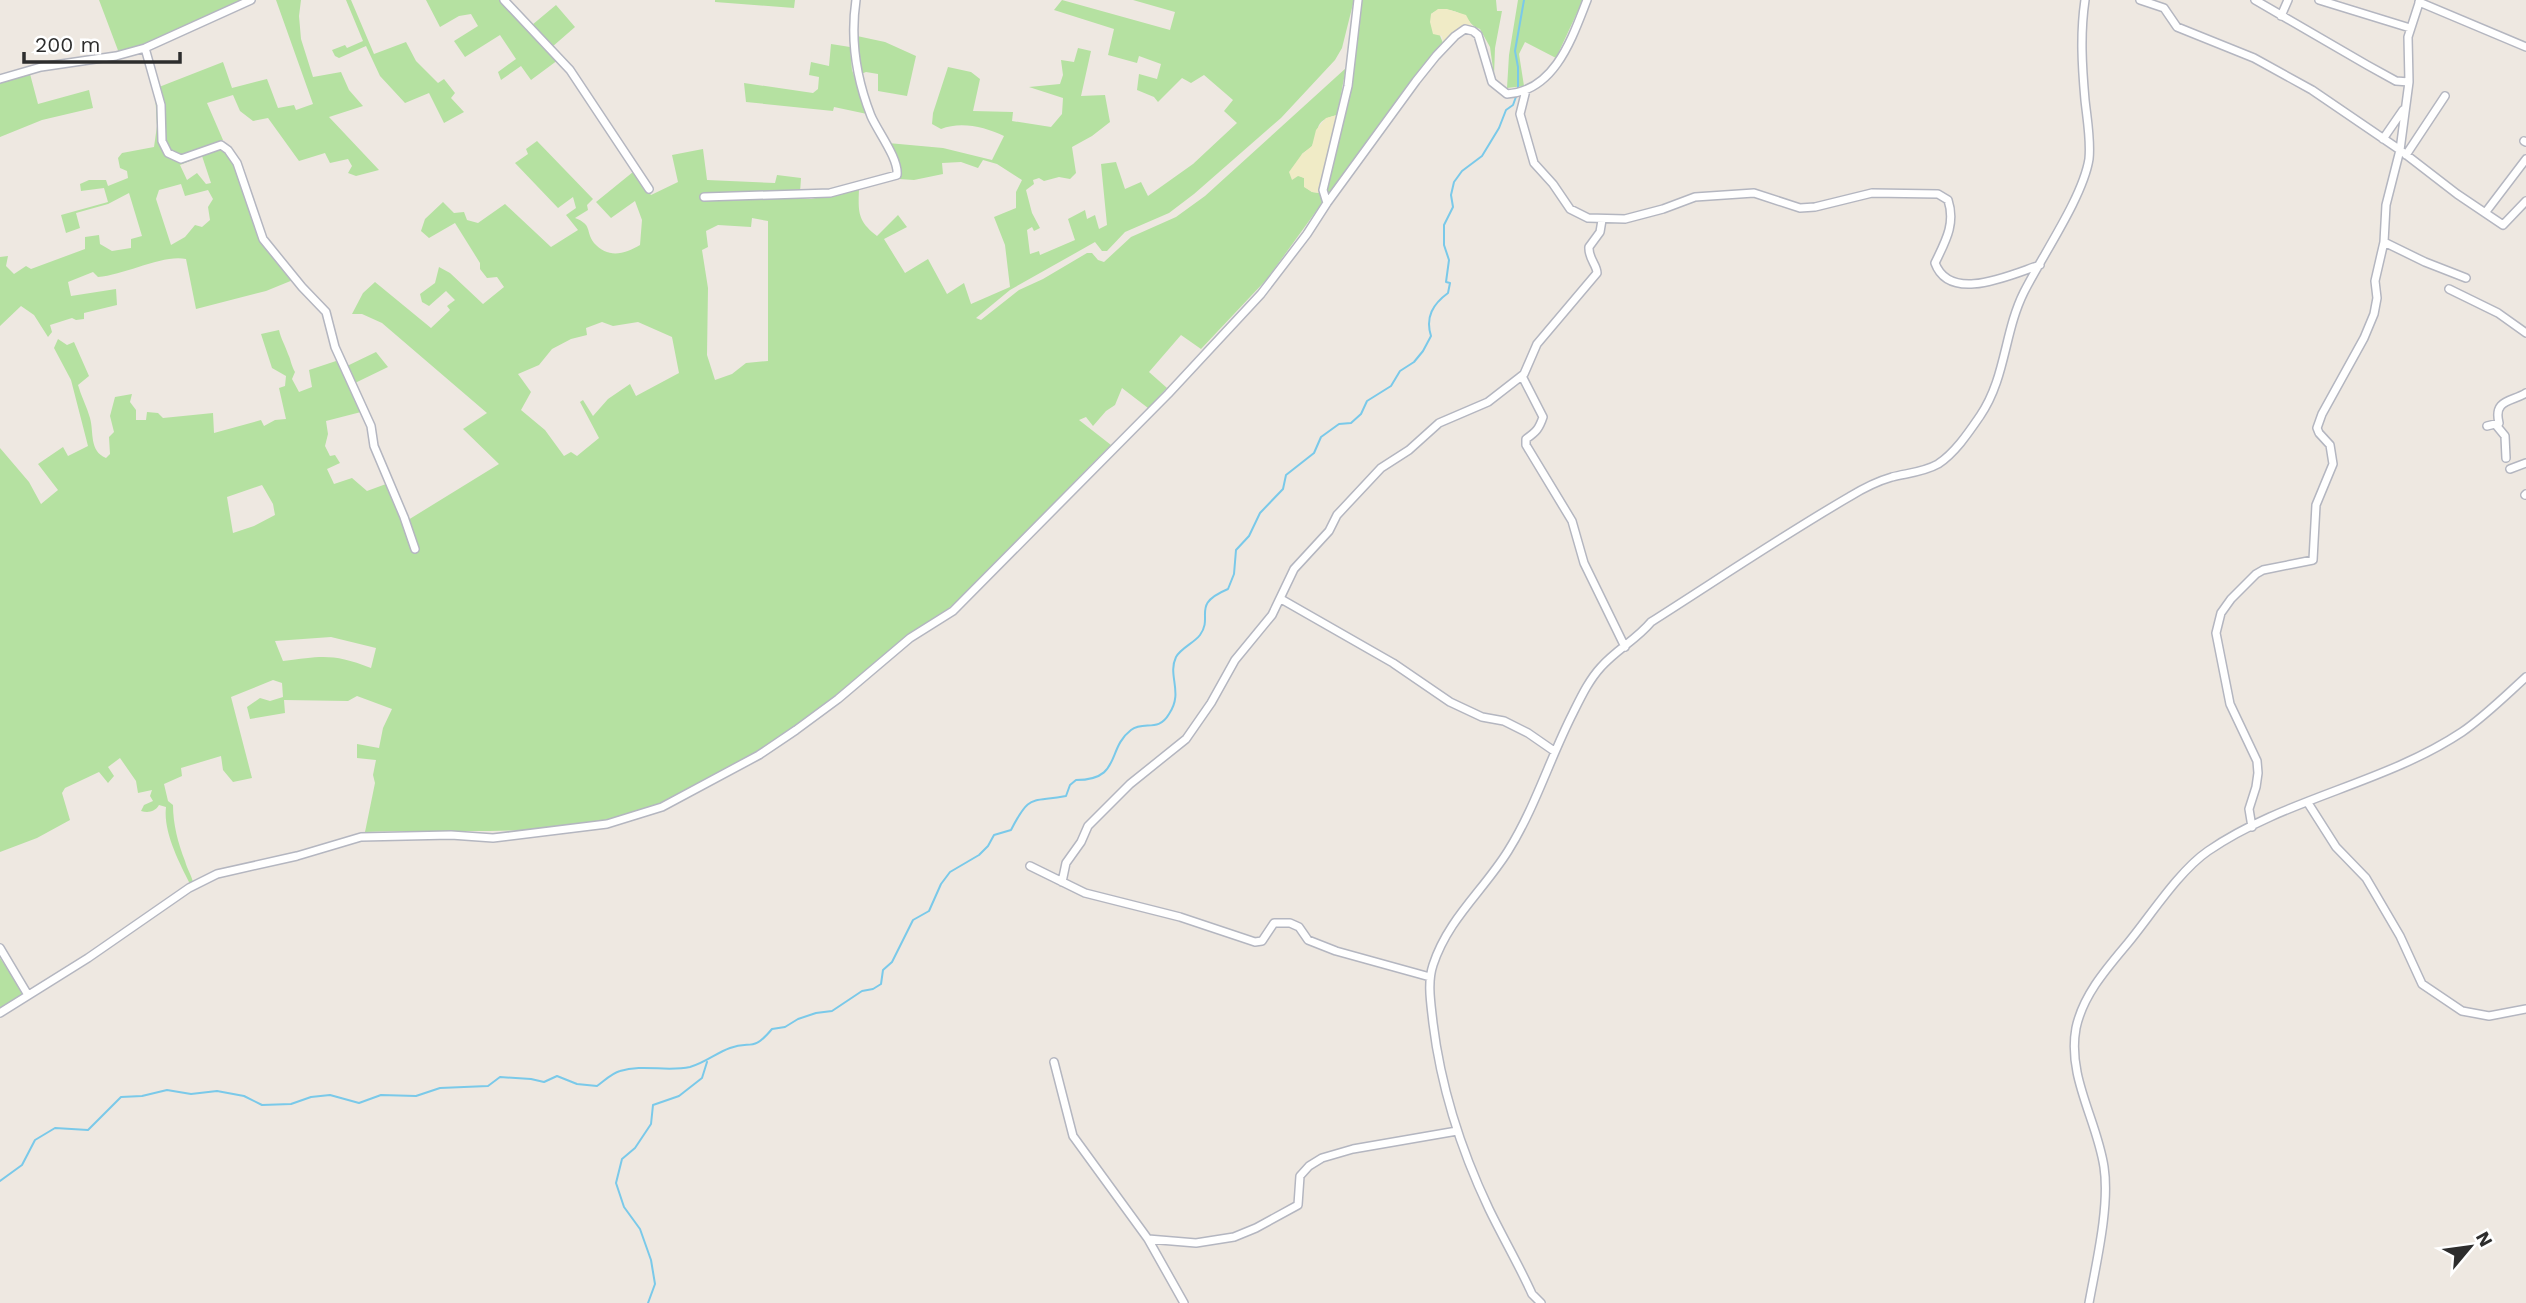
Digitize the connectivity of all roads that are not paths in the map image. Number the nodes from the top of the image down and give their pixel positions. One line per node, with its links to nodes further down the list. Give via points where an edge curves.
1 (251, 0): 15 (street)
2 (504, 0): 24 (street, via 570,70)
3 (856, 0): 25 (street, via 856,72 897,175 830,193)
4 (1358, 0): 27 (street, via 1348,86 1323,190)
5 (1587, 0): 18 (street, via 1555,68 1538,84)
6 (2085, 0): 31 (street, via 2081,55 2089,160)
7 (2140, 0): 21 (street, via 2164,8 2177,27 2254,58 2312,90)
8 (2255, 0): 12 (street)
9 (2288, 0): 12 (street)
10 (2319, 0): 13 (street)
11 (2423, 2): 13 (street); 14 (street)
12 (2281, 16): 17 (street, via 2396,81)
13 (2410, 29): 17 (street)
14 (2526, 47)
15 (145, 48): 16 (street); 42 (street, via 161,105 164,148 181,159 214,146 228,150 242,174 263,239 326,312 335,347 371,426 374,446)
16 (0, 79)
17 (2409, 82): 20 (street)
18 (1521, 91): 27 (street, via 1507,94 1492,82 1478,35 1469,29 1460,32 1416,81); 29 (street, via 1520,114 1534,163 1570,209)
19 (2445, 96): 22 (street)
20 (2405, 106): 21 (street); 22 (street)
21 (2383, 139): 22 (street)
22 (2403, 152): 28 (street); 30 (street, via 2386,205)
23 (2526, 159): 28 (street)
24 (649, 189)
25 (704, 197)
26 (2526, 201): 28 (street, via 2503,225)
27 (1327, 203): 53 (street, via 1282,268 1206,353 953,611 910,638 838,699 759,755 662,807 607,824 493,838 370,836 217,874)
28 (2485, 213)
29 (1602, 220): 31 (street, via 1625,219 1708,196 1754,192 1800,208 1872,193 1938,194 1948,200 1952,217 1935,263 1941,275 1960,284 1982,284); 35 (street, via 1589,247 1597,273 1537,344)
30 (2384, 242): 32 (street); 48 (street, via 2375,281 2378,298 2374,314 2318,422 2319,433 2330,445 2333,464 2316,505 2313,560 2256,574 2218,620 2216,634 2227,691 2257,761 2258,780 2249,809)
31 (2040, 265): 44 (street, via 2016,311 1994,394 1950,454 1928,468 1889,478 1852,495 1651,622)
32 (2466, 278)
33 (2449, 289): 34 (street)
34 (2526, 333)
35 (1522, 376): 43 (street, via 1488,402 1438,423 1381,468 1294,569); 44 (street, via 1543,417 1526,445 1572,521 1584,563)
36 (2526, 393): 37 (street, via 2501,405)
37 (2496, 425): 38 (street); 39 (street, via 2505,436)
38 (2487, 426)
39 (2506, 458)
40 (2526, 463): 41 (street)
41 (2510, 469)
42 (415, 549)
43 (1281, 599): 46 (street, via 1393,663 1450,702 1482,717 1504,721); 50 (street, via 1186,739 1130,784 1088,826 1066,863)
44 (1625, 647): 46 (street, via 1600,668)
45 (2526, 677): 47 (street, via 2461,733)
46 (1554, 751): 52 (street, via 1524,822 1443,939)
47 (2308, 803): 48 (street); 54 (street, via 2336,847 2376,895 2422,984 2462,1011 2489,1016)
48 (2252, 827): 61 (street, via 2207,852 2184,873 2090,993 2078,1020 2074,1041 2077,1067 2102,1153 2106,1184)
49 (1030, 866): 50 (street)
50 (1062, 882): 52 (street, via 1255,942 1262,941 1274,923 1290,923 1308,940 1336,951)
51 (0, 948): 53 (street)
52 (1430, 977): 57 (street, via 1436,1043)
53 (28, 995): 55 (street)
54 (2526, 1009)
55 (0, 1013)
56 (1054, 1062): 58 (street, via 1073,1136)
57 (1457, 1131): 58 (street, via 1322,1158 1300,1176 1298,1205 1245,1233 1196,1243); 60 (street, via 1490,1210 1532,1294)
58 (1148, 1239): 59 (street)
59 (1184, 1303)
60 (1541, 1303)
61 (2089, 1303)

